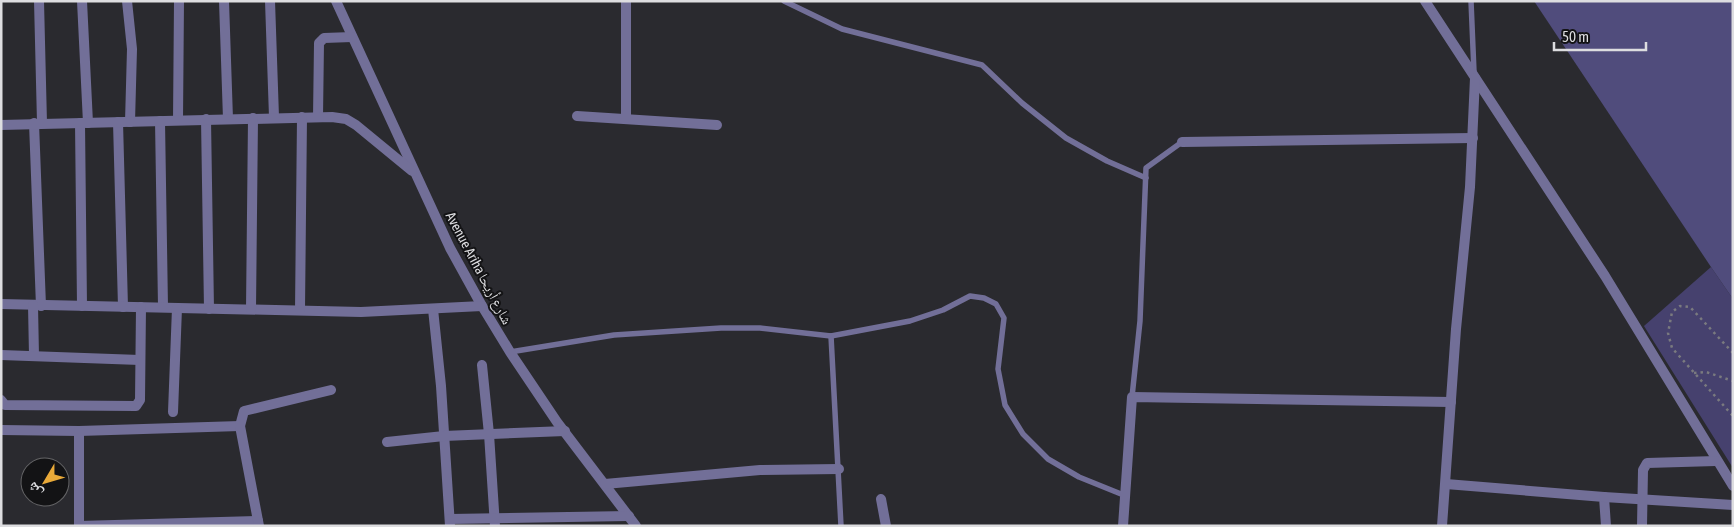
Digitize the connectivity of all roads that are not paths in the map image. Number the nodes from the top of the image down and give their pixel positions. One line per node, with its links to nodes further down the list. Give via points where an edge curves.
1 (39, 1): 26 (street)
2 (82, 1): 27 (street)
3 (127, 1): 25 (street, via 132,49)
4 (179, 1): 22 (street)
5 (224, 1): 21 (street)
6 (270, 1): 15 (street)
7 (336, 1): 12 (street, Avenue Ariha شارع أريحا)
8 (626, 1): 19 (street)
9 (784, 1): 33 (lane, via 842,29 982,65 1066,138)
10 (1425, 1): 13 (street)
11 (1471, 1): 13 (lane)
12 (352, 37): 17 (street, via 324,38 319,43); 32 (street, Avenue Ariha شارع أريحا)
13 (1475, 77): 30 (street); 64 (street, via 1605,276)
14 (577, 116): 19 (street)
15 (274, 117): 16 (street); 18 (street)
16 (302, 117): 17 (street); 45 (street)
17 (318, 117): 32 (street, via 346,120 356,125)
18 (254, 118): 21 (street); 44 (street)
19 (626, 118): 29 (street)
20 (206, 119): 21 (street); 22 (street); 42 (street)
21 (228, 119)
22 (178, 120): 23 (street)
23 (160, 121): 25 (street); 40 (street)
24 (118, 122): 25 (street); 27 (street); 38 (street)
25 (130, 122)
26 (38, 123): 27 (street); 28 (street); 35 (street)
27 (84, 123): 36 (street)
28 (1, 125)
29 (718, 125)
30 (1473, 138): 31 (street); 55 (street)
31 (1182, 142): 33 (lane, via 1148,165)
32 (415, 173): 37 (street, Avenue Ariha شارع أريحا)
33 (1146, 178): 53 (lane, via 1140,321)
34 (1, 304): 35 (street)
35 (37, 305): 36 (street); 49 (street)
36 (82, 306): 38 (street)
37 (482, 306): 43 (street); 47 (street, Avenue Ariha شارع أريحا)
38 (123, 307): 39 (street)
39 (141, 307): 40 (street); 50 (street)
40 (163, 307): 41 (street)
41 (177, 308): 42 (street); 56 (street)
42 (209, 309): 44 (street)
43 (433, 309): 45 (street); 62 (street)
44 (251, 310): 45 (street)
45 (300, 310)
46 (831, 336): 47 (lane, via 760,328 721,328 614,336); 65 (lane); 69 (lane, via 910,321 943,310 970,296 996,304 1004,318 998,368 1005,405 1023,434 1048,459 1079,477)
47 (510, 352): 60 (street, Avenue Ariha شارع أريحا)
48 (1, 355): 49 (street)
49 (34, 356): 50 (street)
50 (140, 360): 54 (street, via 140,400 136,406 5,405)
51 (482, 365): 61 (street)
52 (331, 390): 57 (street, via 244,411)
53 (1132, 397): 55 (street); 69 (street)
54 (1, 400)
55 (1451, 402): 67 (street)
56 (173, 412)
57 (240, 426): 59 (street); 77 (street)
58 (1, 430): 59 (street)
59 (79, 431): 78 (street)
60 (565, 431): 61 (street); 66 (street, Avenue Ariha شارع أريحا)
61 (489, 434): 62 (street); 76 (street)
62 (444, 436): 63 (street); 75 (street)
63 (387, 442)
64 (1716, 461): 68 (street); 72 (street, via 1647,464 1643,470)
65 (839, 469): 66 (street, via 760,470); 80 (lane)
66 (604, 484): 74 (street, Avenue Ariha شارع أريحا)
67 (1446, 484): 70 (street); 83 (street)
68 (1733, 486)
69 (1126, 496): 82 (street)
70 (1604, 497): 72 (street); 84 (street)
71 (881, 499): 81 (street)
72 (1642, 500): 73 (street); 85 (street)
73 (1733, 505)
74 (629, 516): 76 (street); 79 (street, Avenue Ariha شارع أريحا)
75 (450, 522): 76 (street)
76 (495, 522)
77 (258, 524): 78 (street)
78 (79, 526)
79 (636, 526)
80 (841, 526)
81 (886, 526)
82 (1123, 526)
83 (1442, 526)
84 (1606, 526)
85 (1642, 526)

